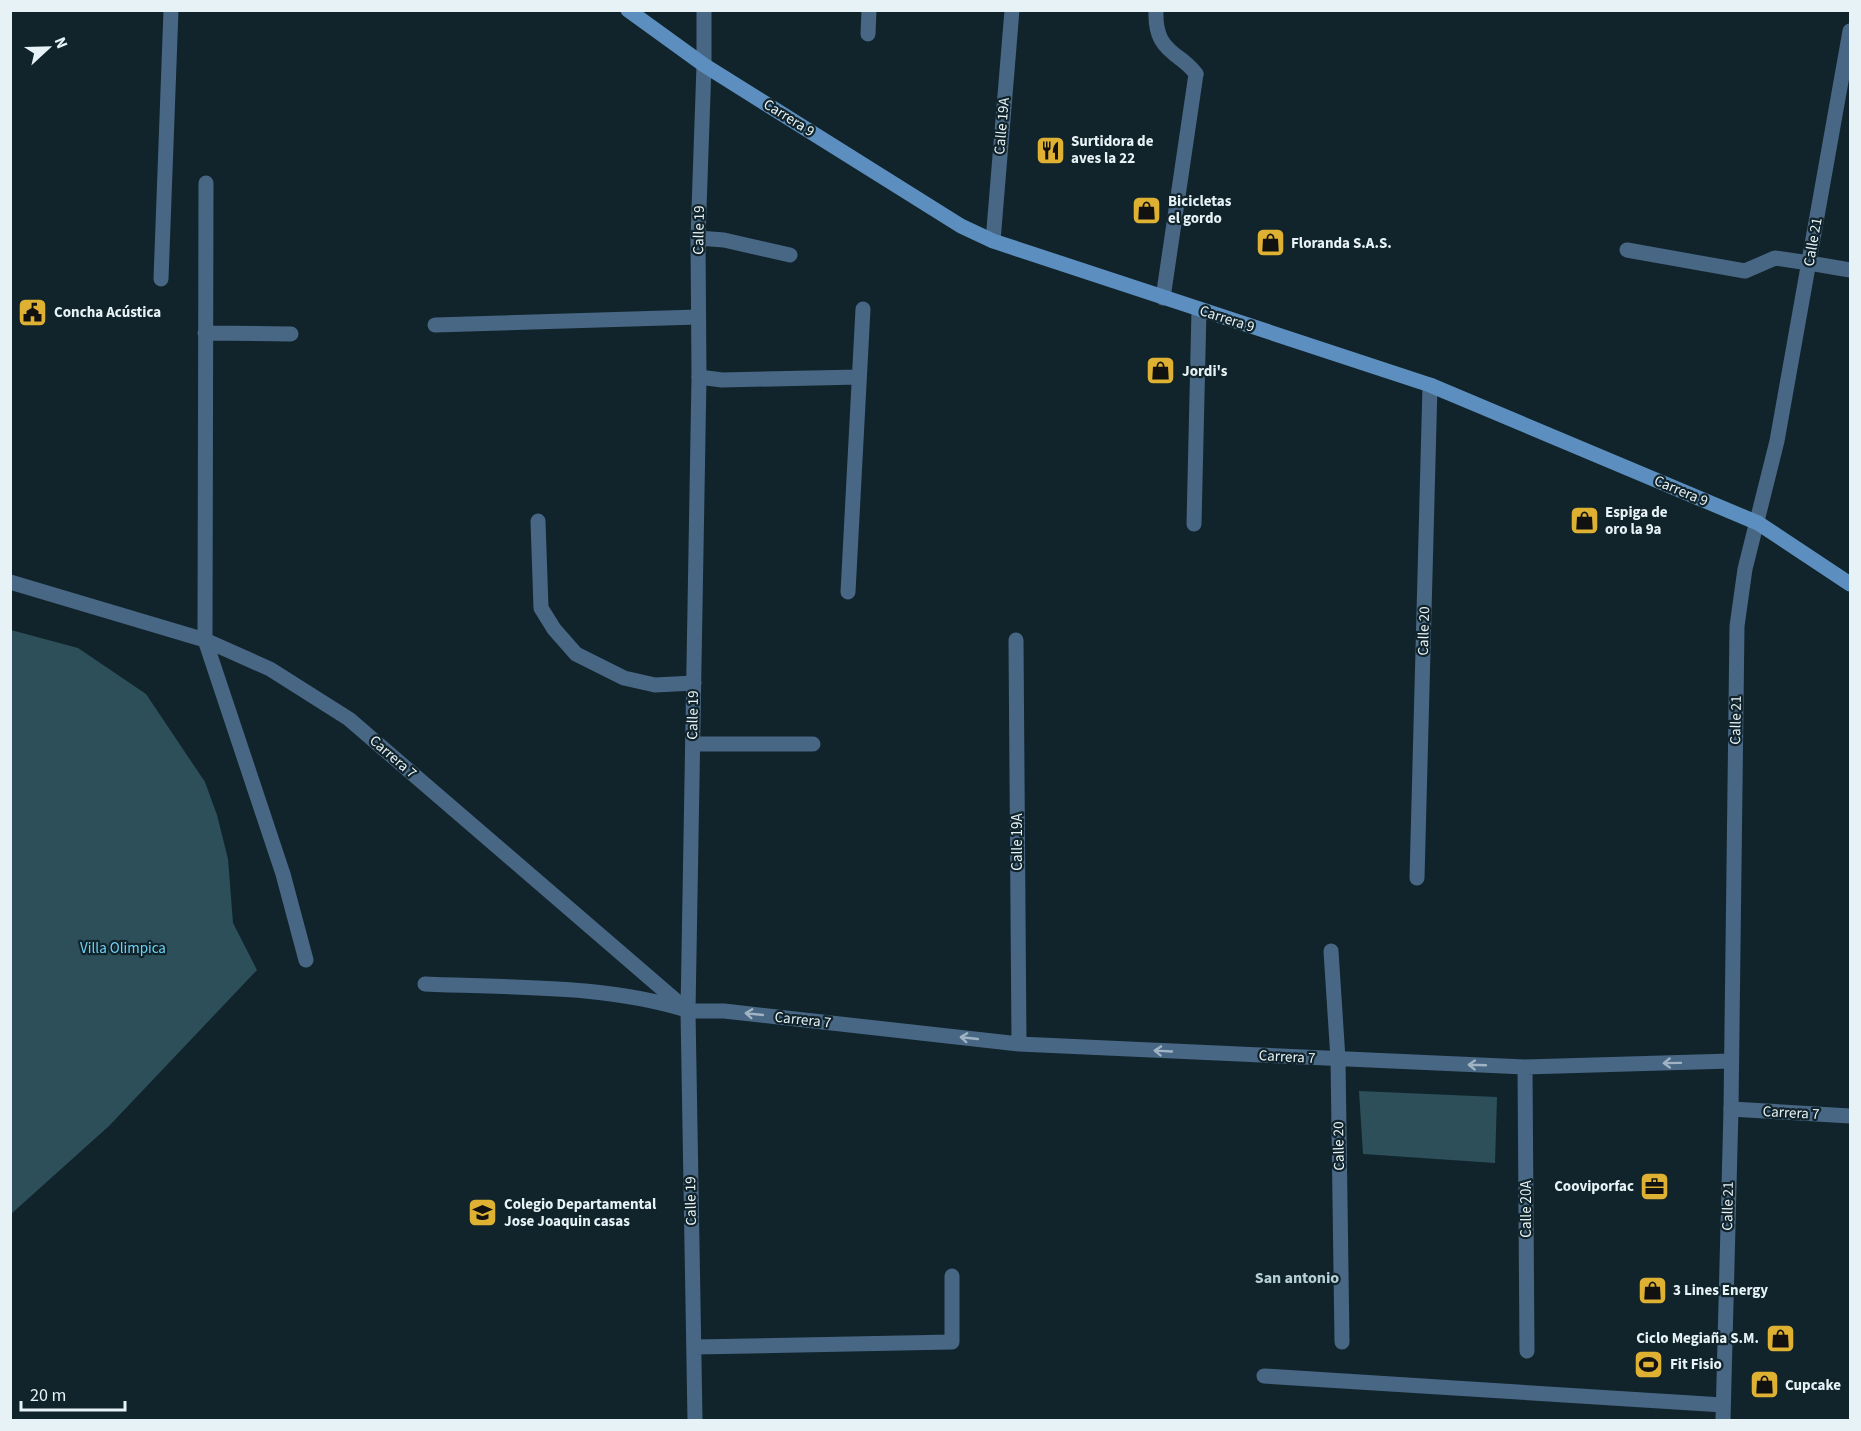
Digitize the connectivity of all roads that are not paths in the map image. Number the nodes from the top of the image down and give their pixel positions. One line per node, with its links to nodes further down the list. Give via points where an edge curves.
1 (171, 10): 17 (street)
2 (628, 10): 9 (main road, Carrera 9)
3 (704, 10): 9 (street, Calle 19)
4 (869, 10): 8 (street)
5 (1011, 10): 12 (street, Calle 19A)
6 (1156, 14): 18 (street, via 1164,47 1196,74)
7 (1851, 31): 15 (street, Calle 21)
8 (868, 34)
9 (704, 65): 11 (street, Calle 19); 12 (main road, Carrera 9, via 961,226)
10 (206, 183): 23 (street)
11 (698, 237): 14 (street); 21 (street, Calle 19)
12 (993, 241): 18 (main road, Carrera 9)
13 (1627, 250): 15 (street, via 1745,271 1776,258)
14 (790, 255)
15 (1809, 263): 16 (street); 29 (street, Calle 21)
16 (1851, 270)
17 (161, 279)
18 (1163, 298): 20 (main road, Carrera 9)
19 (863, 309): 26 (street)
20 (1199, 310): 27 (main road, Carrera 9); 30 (street)
21 (698, 317): 22 (street); 25 (street, Calle 19)
22 (435, 325)
23 (205, 333): 24 (street); 34 (street)
24 (291, 334)
25 (699, 376): 26 (street, via 722,380); 36 (street, Calle 19)
26 (859, 377): 33 (street)
27 (1430, 385): 29 (main road, Carrera 9); 39 (street, Calle 20)
28 (538, 520): 36 (street, via 541,608 576,654 624,678 655,685)
29 (1758, 523): 32 (main road, Carrera 9); 46 (street, Calle 21, via 1745,569 1737,626)
30 (1194, 524)
31 (10, 582): 34 (street, Carrera 7)
32 (1851, 584)
33 (848, 592)
34 (205, 640): 41 (street, via 283,874); 43 (street, Carrera 7, via 270,669 349,719)
35 (1016, 640): 44 (street, Calle 19A)
36 (694, 683): 37 (street, Calle 19)
37 (693, 744): 38 (street); 43 (street, Calle 19)
38 (813, 744)
39 (1417, 878)
40 (1331, 951): 45 (street, Calle 20)
41 (306, 960)
42 (425, 984): 43 (street, via 598,991 658,1001)
43 (688, 1011): 44 (street, Carrera 7, one-way to 43, via 724,1011); 52 (street, Calle 19)
44 (1019, 1044): 45 (street, Carrera 7, one-way to 44)
45 (1338, 1059): 47 (street, Carrera 7, one-way to 45); 51 (street, Calle 20)
46 (1731, 1061): 47 (street, Carrera 7, one-way to 47); 48 (street, Calle 21)
47 (1526, 1066): 53 (street, Calle 20A)
48 (1731, 1109): 49 (street, Carrera 7); 55 (street, Calle 21)
49 (1851, 1116)
50 (952, 1276): 52 (street, via 952,1342)
51 (1342, 1342)
52 (694, 1347): 56 (street, Calle 19)
53 (1527, 1351)
54 (1264, 1376): 55 (street)
55 (1723, 1405): 57 (street, Calle 21)
56 (695, 1420)
57 (1723, 1420)

